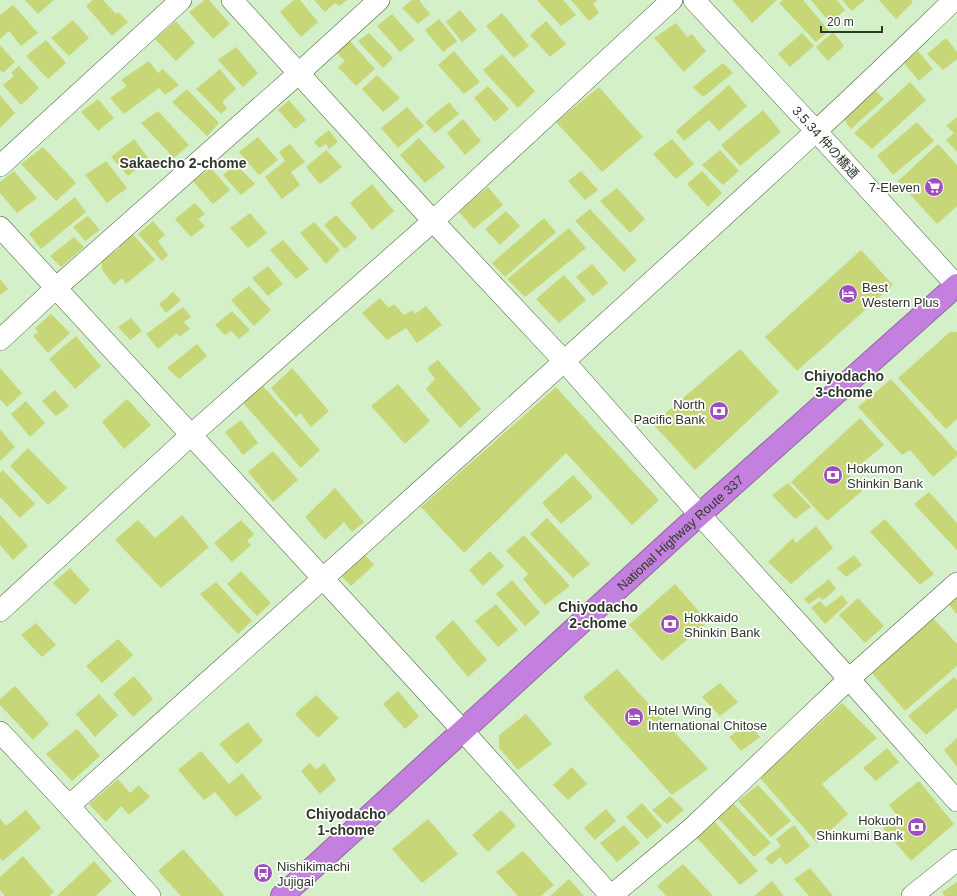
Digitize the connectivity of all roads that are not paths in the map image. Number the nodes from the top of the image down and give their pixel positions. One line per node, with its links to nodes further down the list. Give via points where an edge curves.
1 (181, 0): 9 (street)
2 (232, 0): 7 (street)
3 (379, 0): 7 (street)
4 (672, 0): 10 (street)
5 (694, 0): 8 (street, 3.5.34 仲の橋通)
6 (954, 0): 8 (street)
7 (299, 73): 10 (street); 13 (street)
8 (816, 131): 12 (street, 3.5.34 仲の橋通); 15 (street)
9 (0, 166)
10 (433, 221): 15 (street); 16 (street)
11 (0, 227): 13 (street)
12 (957, 286): 17 (highway, National Highway Route 337)
13 (56, 288): 14 (street); 16 (street)
14 (0, 340)
15 (564, 361): 17 (street); 18 (street)
16 (191, 435): 18 (street); 20 (street)
17 (700, 515): 21 (street); 22 (highway, National Highway Route 337)
18 (322, 579): 22 (street); 25 (street)
19 (957, 583): 21 (street)
20 (0, 611)
21 (849, 679): 22 (street, via 692,828 611,896); 24 (street)
22 (463, 731): 28 (highway, National Highway Route 337)
23 (0, 732): 25 (street)
24 (957, 801)
25 (69, 806): 27 (street)
26 (957, 860): 29 (street)
27 (150, 896)
28 (282, 896)
29 (912, 896)

